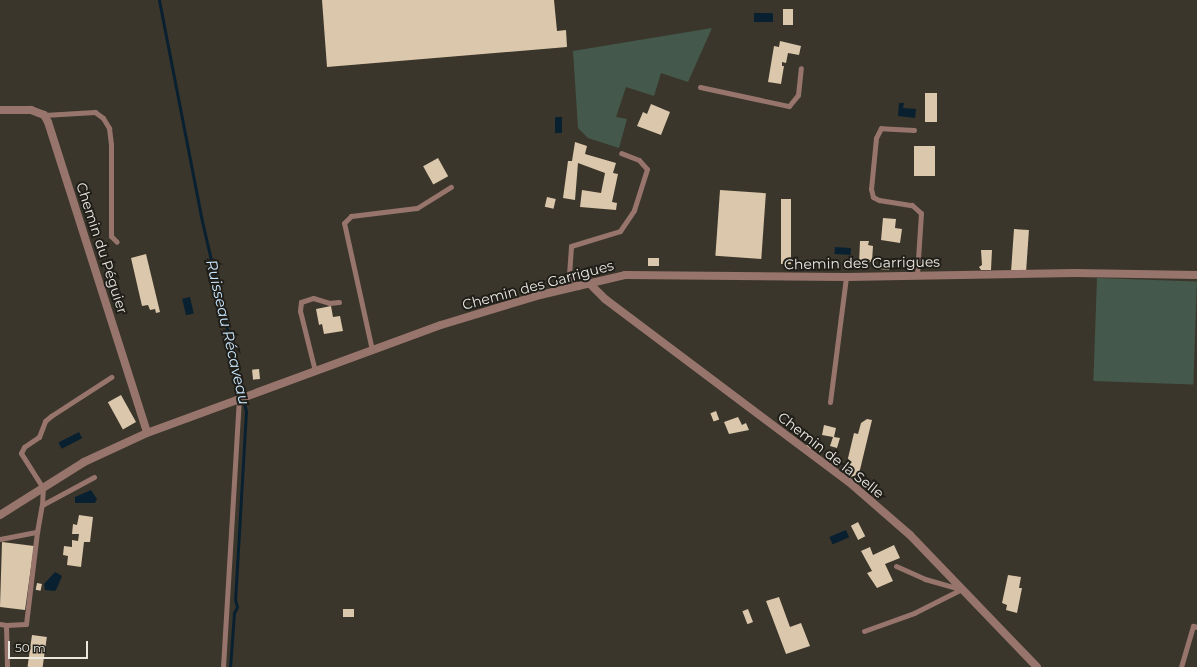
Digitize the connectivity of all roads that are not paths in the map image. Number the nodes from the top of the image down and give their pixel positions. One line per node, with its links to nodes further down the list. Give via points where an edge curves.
1 (801, 68): 2 (lane, via 798,95 789,106)
2 (700, 87)
3 (0, 110): 4 (street, via 31,110)
4 (44, 115): 8 (lane, via 95,112 103,118 109,128 111,236); 20 (street, Chemin du Péguier)
5 (914, 130): 9 (lane, via 881,128 876,138 871,189 873,197 879,200 912,204 921,212)
6 (621, 152): 13 (lane, via 639,160 647,169 634,210 620,231 571,246 569,274)
7 (451, 187): 15 (lane, via 417,208 351,216 344,223)
8 (117, 242)
9 (917, 275): 10 (street, Chemin des Garrigues, via 1075,273); 11 (street, Chemin des Garrigues)
10 (1197, 276)
11 (846, 277): 12 (street, Chemin des Garrigues, via 625,275); 19 (lane)
12 (591, 285): 13 (street, Chemin des Garrigues); 28 (street, Chemin de la Selle, via 605,299 848,482 910,535)
13 (579, 287): 15 (street, Chemin des Garrigues, via 449,322)
14 (339, 302): 16 (lane, via 329,303 313,298 301,302 300,311)
15 (372, 350): 16 (street, Chemin des Garrigues)
16 (315, 371): 18 (street, Chemin des Garrigues)
17 (111, 378): 22 (lane, via 51,416 45,421 39,437 24,448 21,453)
18 (239, 399): 20 (street, Chemin des Garrigues); 34 (lane)
19 (830, 402)
20 (147, 433): 22 (street, Chemin des Garrigues, via 84,462)
21 (94, 477): 23 (lane)
22 (43, 488): 23 (lane); 24 (street, Chemin des Garrigues)
23 (42, 505): 25 (lane)
24 (0, 515)
25 (37, 532): 26 (lane); 30 (lane, via 26,624)
26 (0, 539)
27 (896, 566): 28 (lane, via 925,579)
28 (962, 589): 32 (lane, via 914,613); 35 (street, Chemin de la Selle)
29 (0, 624): 30 (lane)
30 (6, 625): 33 (lane)
31 (1197, 627): 36 (lane, via 1193,626)
32 (864, 631)
33 (7, 667)
34 (223, 667)
35 (1037, 667)
36 (1181, 667)

